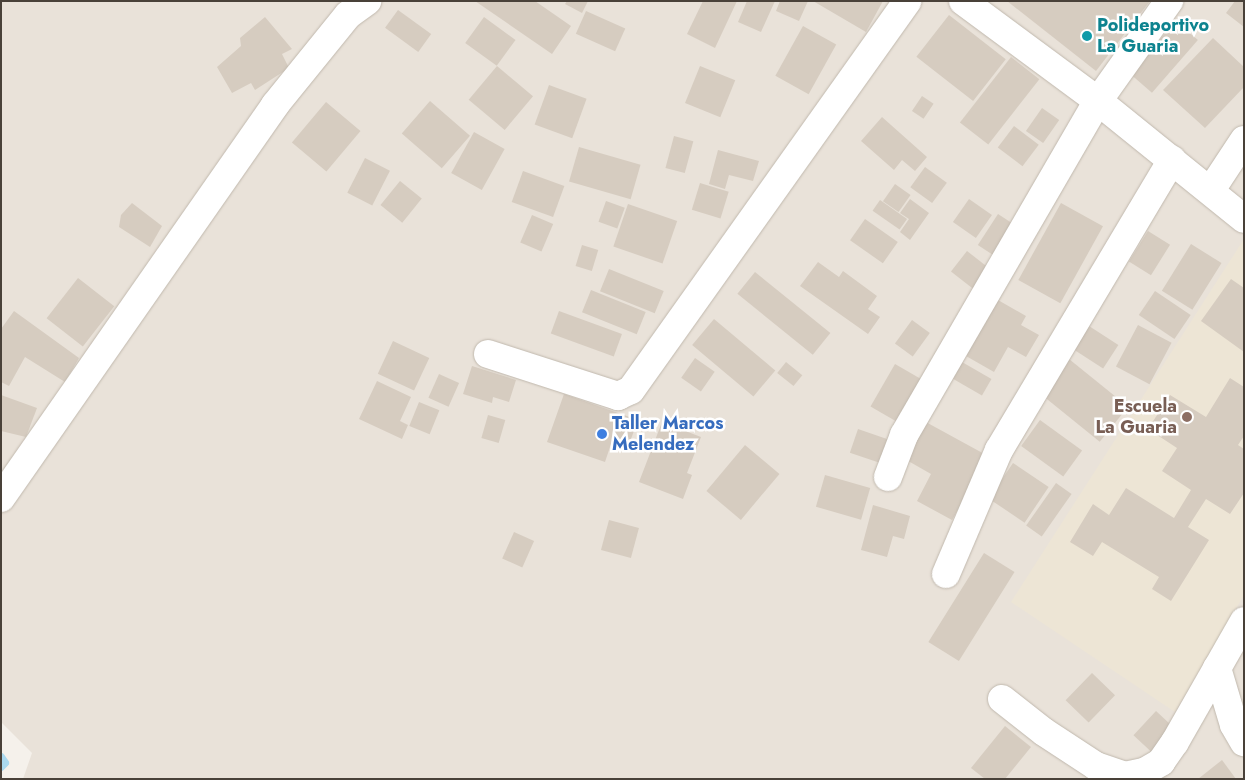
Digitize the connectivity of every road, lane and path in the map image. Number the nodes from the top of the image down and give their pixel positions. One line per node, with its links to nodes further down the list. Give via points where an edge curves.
1 (367, 1): 12 (street, via 348,15 274,105)
2 (907, 1): 10 (street, via 631,390 618,396)
3 (963, 1): 5 (street)
4 (1169, 1): 5 (street)
5 (1098, 101): 7 (street); 11 (street, via 904,435)
6 (1244, 140): 8 (street)
7 (1172, 160): 8 (street); 13 (street, via 999,450)
8 (1211, 190): 9 (street)
9 (1244, 219)
10 (488, 354)
11 (888, 477)
12 (1, 498)
13 (946, 574)
14 (1244, 622): 15 (street)
15 (1217, 668): 16 (street, via 1161,762 1144,772 1125,776 1096,766); 17 (street, via 1234,725)
16 (1002, 699)
17 (1244, 742)

